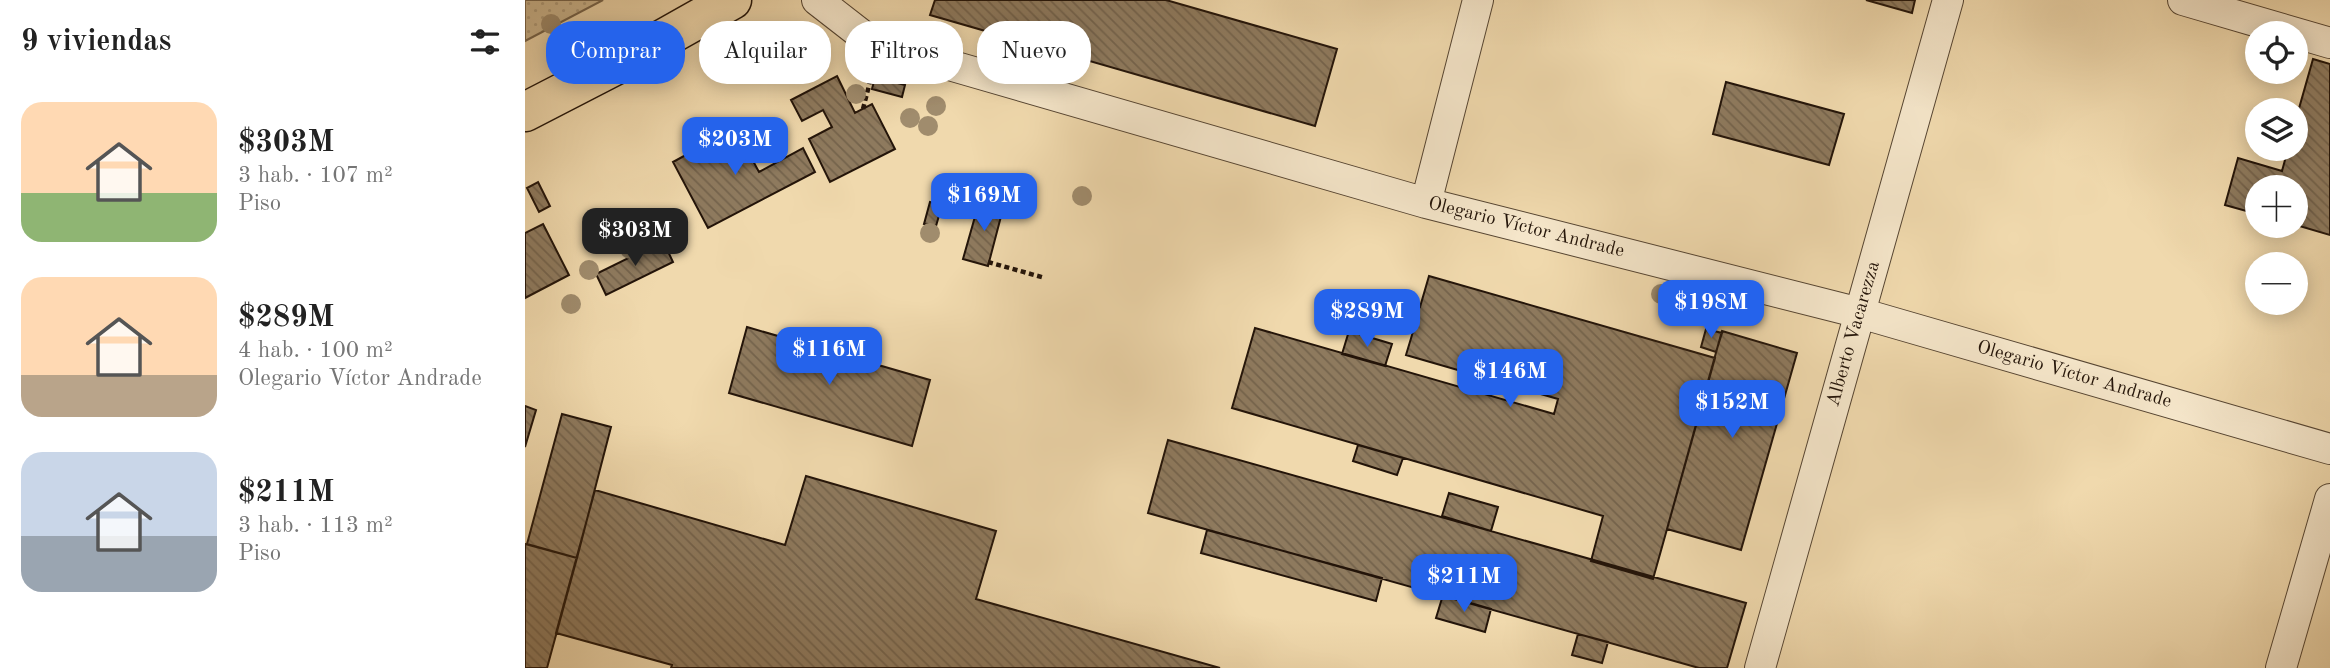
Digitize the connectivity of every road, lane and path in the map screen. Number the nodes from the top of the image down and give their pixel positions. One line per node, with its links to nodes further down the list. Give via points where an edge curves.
1 (732, 0): 11 (main road)
2 (817, 0): 6 (street, Olegario Víctor Andrade)
3 (1478, 0): 12 (street)
4 (1948, 0): 15 (street, Alberto Vacarezza)
5 (2183, 0): 7 (street)
6 (845, 22)
7 (2330, 43)
8 (963, 69): 12 (street, Olegario Víctor Andrade)
9 (870, 84): 10 (path)
10 (863, 109)
11 (525, 112)
12 (1426, 203): 15 (street, Olegario Víctor Andrade)
13 (988, 262): 14 (path)
14 (1045, 278)
15 (1860, 313): 16 (street, Olegario Víctor Andrade); 18 (street, Alberto Vacarezza)
16 (2330, 449)
17 (2330, 499): 19 (street)
18 (1760, 668)
19 (2281, 668)

